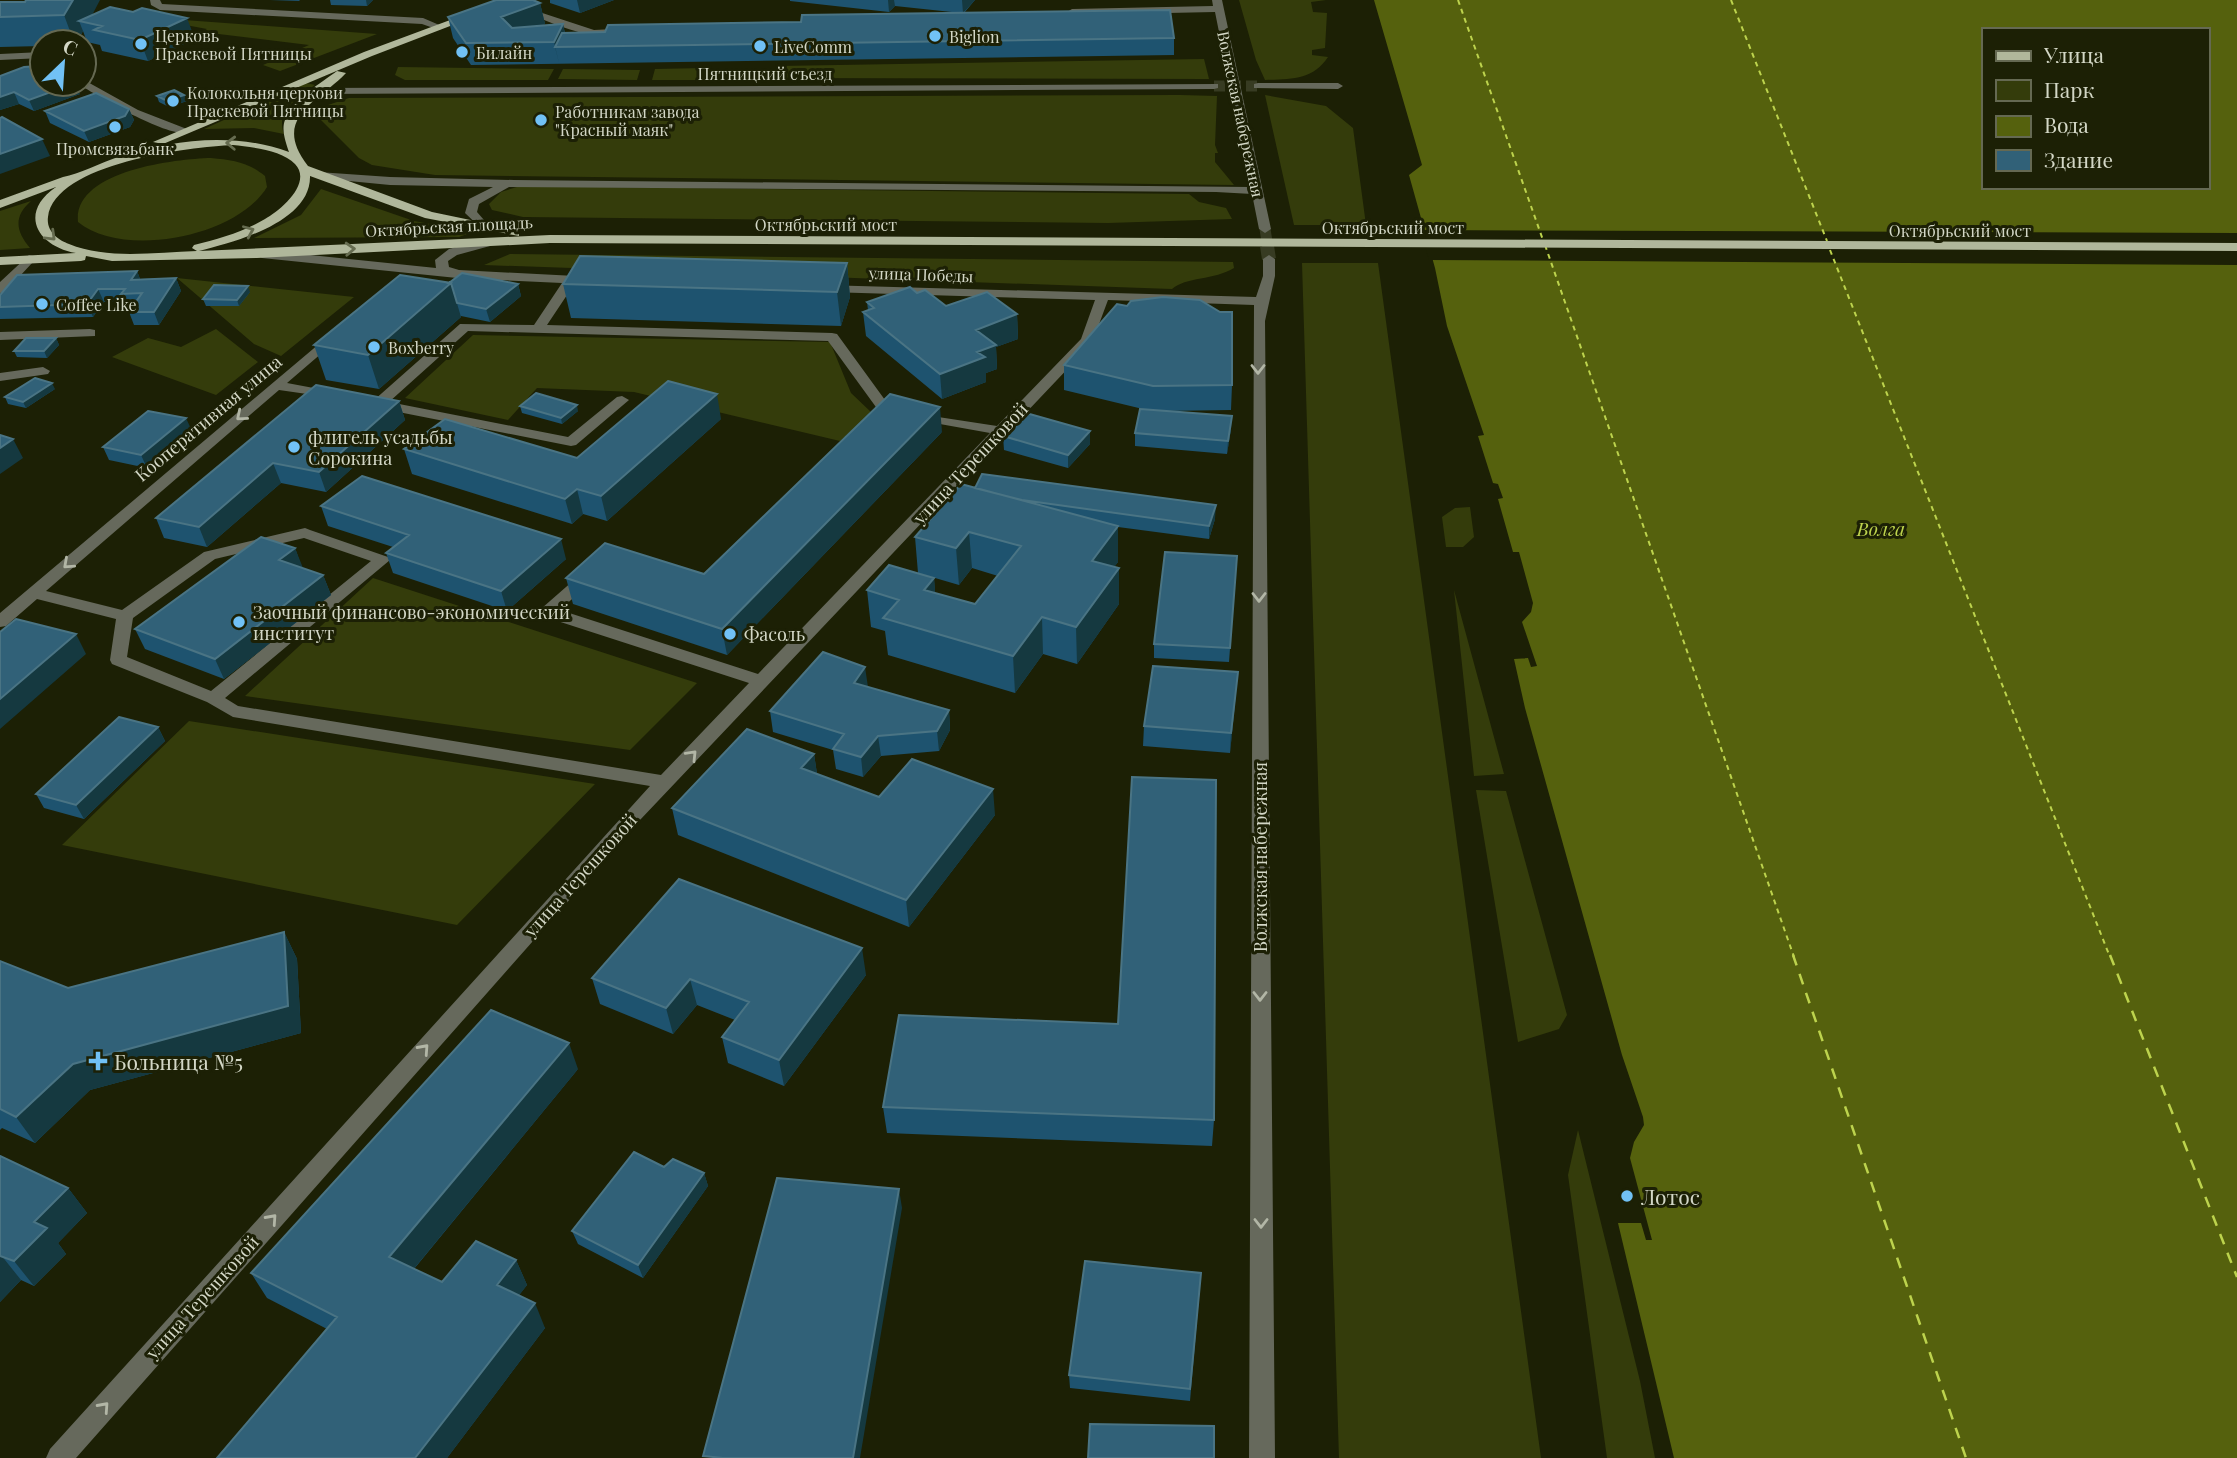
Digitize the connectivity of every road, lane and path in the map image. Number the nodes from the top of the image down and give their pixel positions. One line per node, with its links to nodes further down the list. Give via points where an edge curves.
1 (314, 0): 6 (street)
2 (510, 1): 7 (main road); 8 (street, via 593,33)
3 (155, 2): 6 (street, via 160,7)
4 (1218, 4): 5 (street); 23 (street, Волжская набережная)
5 (1065, 13)
6 (297, 14): 7 (street, via 423,21)
7 (439, 27): 9 (main road)
8 (620, 32)
9 (368, 54): 16 (main road, Октябрьская площадь); 17 (main road)
10 (28, 56): 11 (street)
11 (0, 57)
12 (1214, 86): 16 (street, Пятницкий съезд)
13 (1258, 86): 14 (street)
14 (1338, 86)
15 (98, 91): 17 (street, via 134,112)
16 (317, 91): 19 (main road, Октябрьская площадь, via 290,120 290,136)
17 (186, 131): 18 (main road)
18 (111, 162): 19 (main road, Октябрьская площадь, one-way to 18, via 259,145 213,142 172,146); 20 (main road, Октябрьская площадь)
19 (300, 163): 21 (main road, Октябрьская площадь); 32 (main road, Октябрьская площадь, one-way to 19, via 200,247 255,229 293,205 303,192 307,179)
20 (89, 170): 24 (main road); 31 (main road, Октябрьская площадь, one-way to 31, via 54,194 44,207 43,230 67,248)
21 (318, 176): 22 (street); 25 (main road, Октябрьская площадь, via 418,212)
22 (510, 184): 23 (street); 25 (street, via 473,202 471,213)
23 (1258, 191): 26 (street, Волжская набережная)
24 (0, 204)
25 (485, 228): 27 (main road, Октябрьская площадь)
26 (1265, 229)
27 (550, 239): 28 (main road, Октябрьская площадь); 29 (main road, Октябрьский мост)
28 (492, 242): 30 (main road, Октябрьская площадь, one-way to 28); 36 (street, via 461,249 441,260 443,269)
29 (2237, 247)
30 (257, 254): 32 (main road, Октябрьская площадь); 36 (street)
31 (112, 257): 32 (main road, Октябрьская площадь); 33 (main road)
32 (135, 257)
33 (29, 259): 35 (main road); 41 (street)
34 (1269, 259): 43 (street, Волжская набережная, via 1268,284)
35 (0, 261)
36 (457, 275): 37 (street); 39 (street)
37 (571, 279): 38 (street); 45 (street)
38 (599, 280)
39 (404, 285)
40 (809, 287): 42 (street, улица Победы)
41 (0, 289)
42 (1102, 298): 43 (street, улица Победы); 53 (street, улица Терешковой, via 1087,340)
43 (1258, 301): 62 (street, Волжская набережная, one-way to 62)
44 (346, 325): 50 (street, Кооперативная улица)
45 (538, 329): 52 (street, via 465,327 372,403 571,442); 53 (street, via 832,337 881,416)
46 (90, 333): 47 (street)
47 (0, 336)
48 (43, 371): 49 (street)
49 (0, 377)
50 (276, 385): 51 (street); 55 (street, Кооперативная улица, one-way to 55)
51 (340, 397)
52 (622, 400)
53 (1001, 431): 58 (street, улица Терешковой)
54 (596, 568): 58 (street, via 548,612)
55 (34, 593): 56 (street); 57 (street, Кооперативная улица)
56 (125, 617): 59 (street, via 118,660); 59 (street, via 210,555 305,533 382,560)
57 (0, 622)
58 (763, 682): 60 (street, улица Терешковой, one-way to 58)
59 (213, 698): 60 (street, via 233,711)
60 (665, 782): 61 (street, улица Терешковой, one-way to 60)
61 (59, 1458)
62 (1262, 1458)

